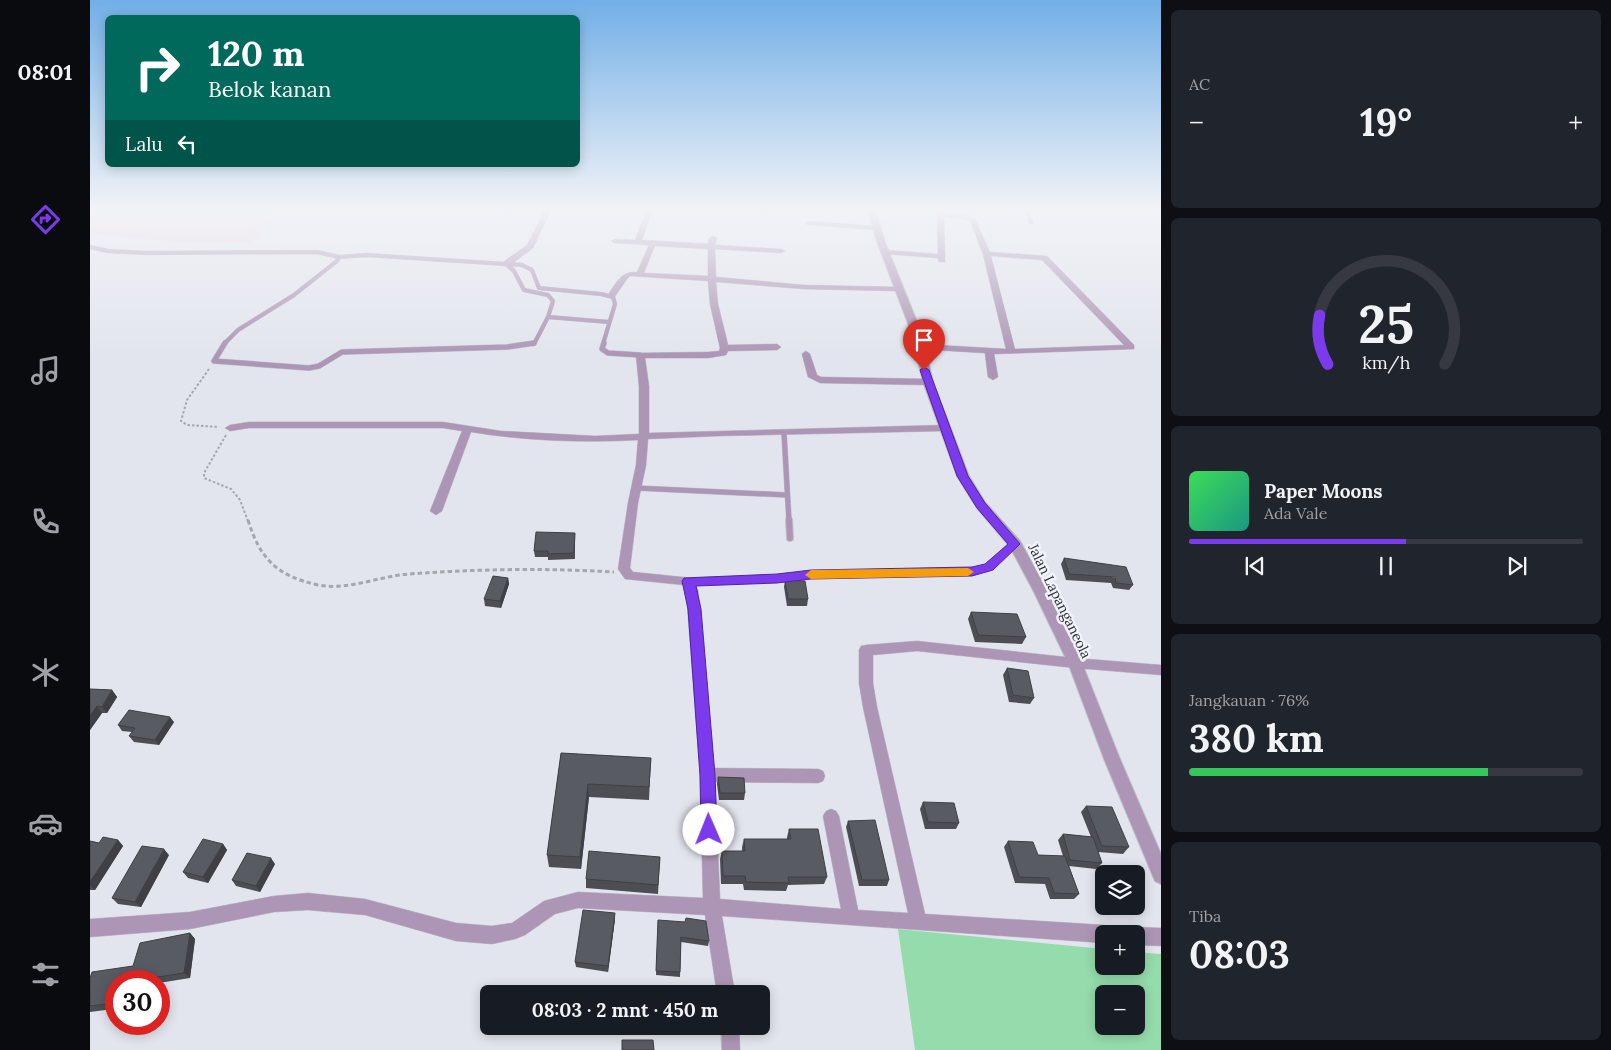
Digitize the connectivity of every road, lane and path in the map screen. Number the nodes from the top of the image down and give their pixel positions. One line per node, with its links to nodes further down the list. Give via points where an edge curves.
1 (339, 257): 23 (lane, via 293,296 233,335)
2 (390, 257): 9 (lane)
3 (515, 257): 9 (street)
4 (647, 257): 10 (street)
5 (712, 257): 11 (street)
6 (887, 257): 12 (street, Jalan Lapanganeola)
7 (988, 257): 20 (street)
8 (1030, 257): 20 (street, via 1044,258 1131,347)
9 (506, 264): 13 (lane, via 528,267 539,288); 14 (lane, via 514,271 524,290 552,298 554,304)
10 (640, 274): 11 (street); 13 (street, via 625,275)
11 (712, 279): 12 (street, via 804,287); 17 (street)
12 (898, 289): 16 (street, Jalan Lapanganeola, via 917,334)
13 (611, 296): 15 (lane, via 615,301)
14 (548, 317): 15 (lane); 23 (lane, via 536,342 519,347 342,352 319,366 309,368)
15 (609, 322): 22 (lane, via 604,352)
16 (919, 347): 19 (street); 25 (street, Jalan Lapanganeola)
17 (724, 348): 18 (street); 22 (street, via 719,354)
18 (777, 348)
19 (989, 351): 20 (street); 24 (street)
20 (1011, 352)
21 (806, 354): 25 (street, via 813,377 820,380)
22 (640, 355): 30 (street, via 645,402)
23 (214, 362): 26 (path, via 181,411 182,421 187,425)
24 (994, 377)
25 (928, 382): 27 (street, Jalan Lapanganeola)
26 (230, 428): 28 (street, via 249,425 443,425); 36 (path, via 204,478 235,492 253,539 265,558 278,568 316,585 335,586 403,574 504,569)
27 (944, 428): 29 (street); 35 (street, Jalan Lapanganeola, via 962,476 975,497)
28 (467, 430): 30 (street, via 585,439); 33 (street)
29 (784, 433): 30 (street, via 718,432); 32 (lane)
30 (642, 437): 31 (street)
31 (636, 488): 32 (lane); 36 (street)
32 (787, 495): 34 (lane)
33 (436, 511)
34 (790, 538)
35 (1015, 544): 37 (lane, via 989,567 972,572 811,574 777,579); 38 (street, Jalan Lapanganeola)
36 (626, 572): 37 (street, via 629,576)
37 (688, 581): 40 (street, via 694,602)
38 (1075, 663): 39 (street); 43 (street, Jalan Lapanganeola); 46 (street, via 917,646 866,650 870,707)
39 (1161, 670)
40 (708, 775): 41 (street); 44 (street)
41 (818, 776)
42 (832, 816): 45 (street)
43 (1161, 875)
44 (712, 907): 45 (street); 47 (street, via 578,900 560,903 543,911 521,928 488,935 436,927 366,907 310,901 156,924); 51 (street)
45 (851, 918): 46 (street)
46 (918, 922): 48 (street)
47 (90, 928)
48 (1095, 933)
49 (1145, 937): 50 (street)
50 (1161, 938)
51 (725, 985)
52 (730, 1035): 53 (street)
53 (731, 1050)

